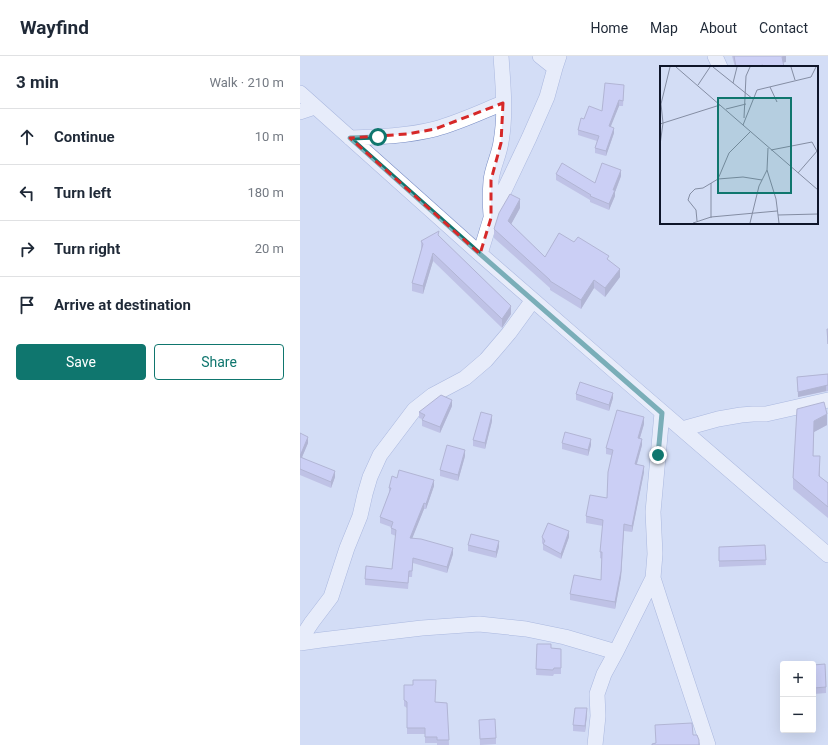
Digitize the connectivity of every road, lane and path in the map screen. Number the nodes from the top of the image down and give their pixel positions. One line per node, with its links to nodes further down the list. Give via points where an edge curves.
1 (501, 56): 7 (street)
2 (540, 56): 4 (street)
3 (715, 56): 5 (street)
4 (557, 62): 11 (street, via 547,97)
5 (720, 66)
6 (300, 93): 8 (street)
7 (503, 103): 10 (street, via 435,129 386,137); 11 (street, via 501,143 491,180)
8 (315, 107): 9 (street); 10 (street)
9 (300, 112)
10 (350, 138): 12 (street)
11 (491, 218): 12 (street)
12 (480, 254): 13 (street)
13 (533, 300): 15 (street); 19 (street, via 486,360 465,378 433,395 414,410 380,455 370,477 360,516 331,597)
14 (828, 400): 16 (street, via 766,414 718,419)
15 (662, 413): 16 (street); 18 (street, via 653,512)
16 (682, 429): 17 (street)
17 (828, 555)
18 (653, 578): 20 (street); 22 (street)
19 (300, 642): 20 (street, via 479,624 526,629)
20 (616, 652): 21 (street, via 597,694)
21 (595, 745)
22 (708, 745)

